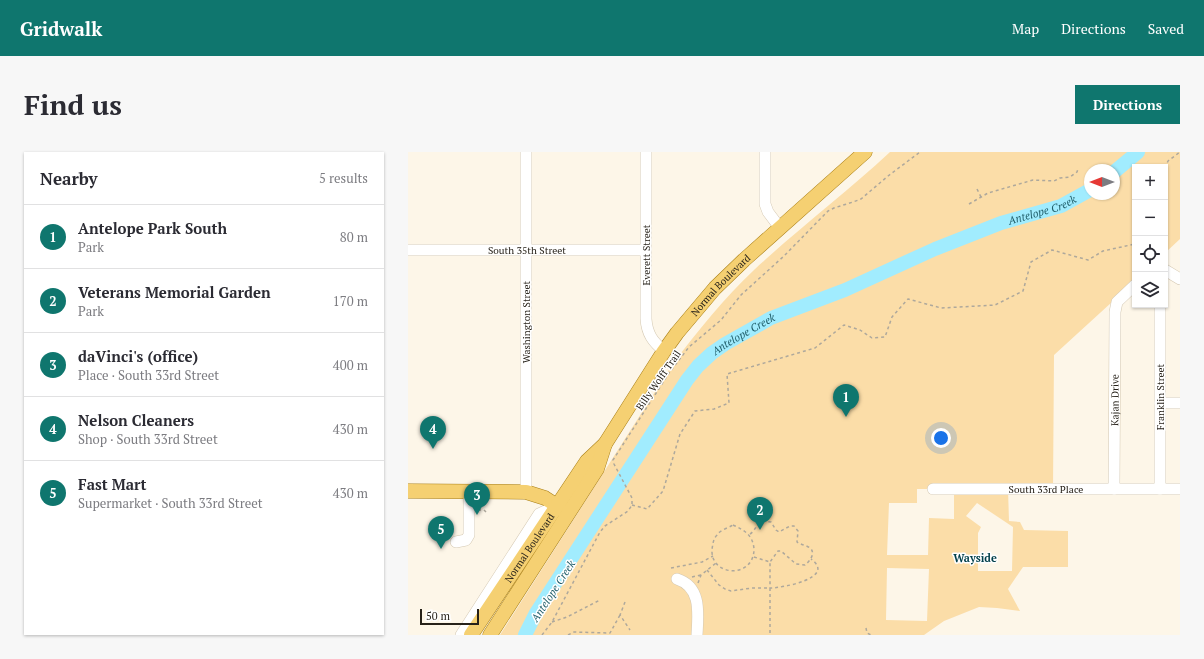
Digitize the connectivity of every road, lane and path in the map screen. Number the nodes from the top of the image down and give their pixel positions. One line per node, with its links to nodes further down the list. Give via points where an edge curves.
1 (526, 152): 15 (street, Washington Street)
2 (646, 152): 16 (street, Everett Street)
3 (765, 152): 12 (street, via 765,204)
4 (865, 152): 12 (main road, Normal Boulevard)
5 (920, 152): 31 (path, Billy Wolff Trail, via 861,199 828,211 741,295 721,320 689,348 669,373 614,459 614,464 632,498)
6 (1180, 152): 7 (path)
7 (1167, 164)
8 (1078, 169): 10 (path, via 1070,177 1052,182 1030,181)
9 (977, 189): 10 (path)
10 (981, 197): 11 (path)
11 (969, 204)
12 (780, 228): 21 (main road, Normal Boulevard, via 715,288)
13 (1132, 245): 31 (path, via 1103,251 1088,260 1052,250 1031,262 1023,291 995,305 941,308 908,299 892,317 885,337 872,338 860,330 844,325 815,348 727,374 729,403 714,409 695,411 680,434 663,491 647,509)
14 (408, 250): 15 (street, South 35th Street)
15 (526, 250): 16 (street, South 35th Street); 30 (street, Washington Street)
16 (646, 250): 21 (street, Everett Street, via 646,325 650,336)
17 (1168, 272): 18 (street)
18 (1180, 279)
19 (1132, 288): 25 (street, Kajan Drive, via 1117,302 1115,312)
20 (1160, 308): 23 (street, Franklin Street)
21 (664, 351): 32 (main road, Normal Boulevard, via 605,444 587,461)
22 (1180, 402): 23 (street)
23 (1160, 403): 26 (street, Franklin Street)
24 (933, 489): 25 (street, South 33rd Place)
25 (1114, 489): 26 (street, South 33rd Place)
26 (1160, 489): 27 (street, South 33rd Place)
27 (1180, 489)
28 (408, 491): 29 (main road)
29 (469, 491): 30 (main road); 36 (street, via 469,534 466,540)
30 (526, 492): 32 (main road, via 531,488 552,491)
31 (632, 505): 51 (path, via 628,511 600,532)
32 (565, 506): 56 (street, via 539,514); 57 (main road, Normal Boulevard); 58 (main road, Normal Boulevard)
33 (477, 510): 34 (path)
34 (486, 512)
35 (750, 534): 37 (path, via 733,525 720,532 714,540); 38 (path); 39 (path, via 763,521 771,522 779,532 794,526 798,531 797,542 810,548)
36 (456, 542)
37 (713, 556): 41 (path); 42 (path, via 702,562)
38 (754, 557): 40 (path); 41 (path, via 746,567 733,572 720,568)
39 (811, 559): 40 (path, via 805,564 798,565 780,551); 47 (path, via 818,567 813,576 790,586)
40 (770, 562): 47 (path)
41 (716, 563): 43 (path)
42 (671, 568)
43 (707, 570): 44 (path); 47 (path, via 719,585 731,591)
44 (702, 575): 45 (path); 46 (path)
45 (682, 578): 62 (street, via 695,595 698,608)
46 (698, 586)
47 (770, 588): 63 (path)
48 (600, 600): 51 (path)
49 (625, 602): 50 (path)
50 (620, 615): 53 (path); 55 (path, via 610,633)
51 (552, 622): 59 (path)
52 (866, 628): 64 (path)
53 (630, 630)
54 (588, 632): 55 (path); 60 (path, via 574,632); 61 (path)
55 (604, 634)
56 (461, 635)
57 (471, 635)
58 (491, 635)
59 (542, 635)
60 (568, 635)
61 (587, 635)
62 (697, 635)
63 (770, 635)
64 (871, 635)

